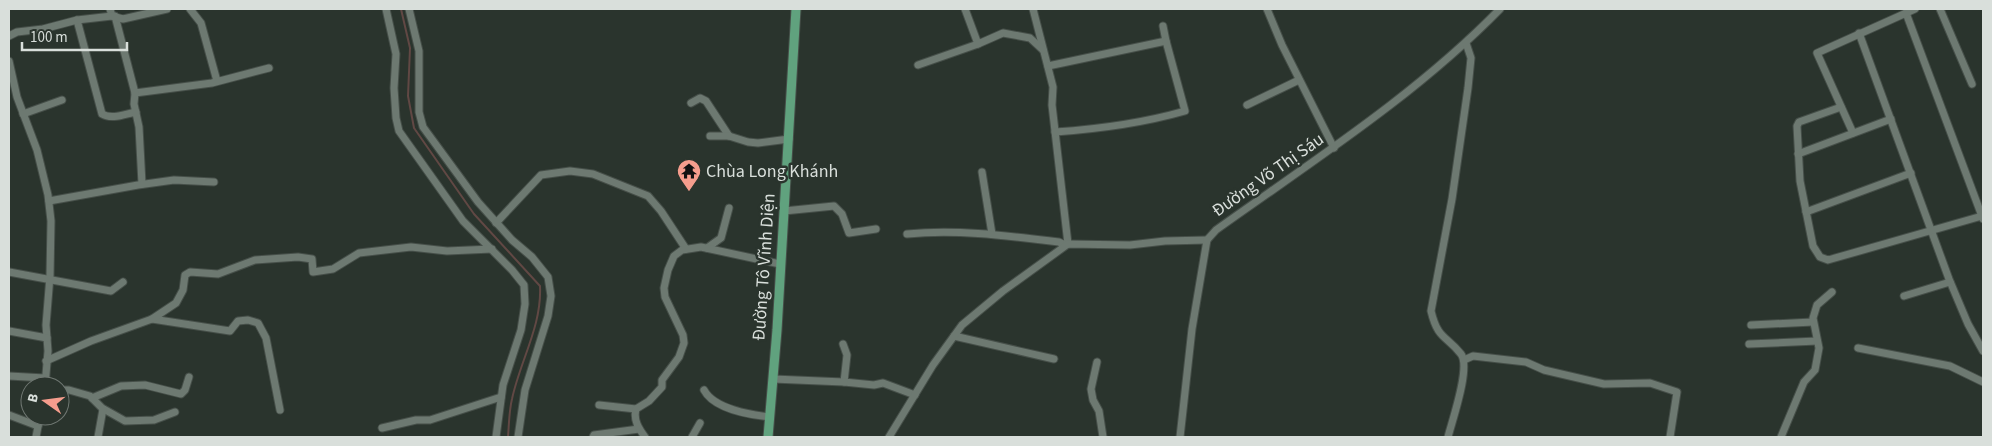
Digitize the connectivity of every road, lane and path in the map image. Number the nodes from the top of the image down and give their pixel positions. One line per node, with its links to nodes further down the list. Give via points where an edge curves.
1 (168, 9): 12 (street, via 124,19)
2 (190, 9): 27 (street, via 201,23)
3 (386, 9): 62 (street, via 396,54 394,88 399,131 463,221)
4 (409, 9): 53 (street, via 419,51 419,112 423,127)
5 (796, 9): 41 (main road, Đường Tô Vĩnh Diện)
6 (965, 9): 20 (street)
7 (1034, 9): 21 (street)
8 (1267, 9): 26 (street)
9 (1500, 9): 19 (street, Đường Võ Thị Sáu)
10 (1915, 9): 13 (street)
11 (1940, 9): 28 (street)
12 (112, 13): 14 (street); 29 (street)
13 (1906, 13): 16 (street); 52 (street)
14 (77, 20): 17 (street); 34 (street, via 102,114 114,117)
15 (1162, 26): 18 (street)
16 (1859, 33): 33 (street, via 1818,53); 36 (street)
17 (9, 36)
18 (1166, 40): 24 (street); 37 (street, via 1185,111 1151,120)
19 (1466, 43): 42 (street, Đường Võ Thị Sáu); 82 (street, via 1471,58 1468,88 1431,311 1440,335)
20 (978, 44): 21 (street, via 1009,33 1030,38); 23 (street)
21 (1043, 50): 24 (street)
22 (9, 61): 35 (street, via 16,97)
23 (918, 65)
24 (1048, 66): 37 (street, via 1053,87)
25 (269, 68): 27 (street)
26 (1299, 80): 32 (street); 42 (street)
27 (217, 81): 29 (street)
28 (1972, 84)
29 (136, 93): 34 (street)
30 (62, 100): 35 (street)
31 (691, 103): 40 (street, via 700,98 706,101)
32 (1247, 105)
33 (1841, 107): 38 (street); 43 (street, via 1798,124)
34 (136, 112): 47 (street)
35 (24, 114): 48 (street, via 37,150)
36 (1891, 119): 38 (street); 45 (street)
37 (1055, 132): 59 (street)
38 (1853, 133): 43 (street)
39 (710, 136): 40 (street)
40 (729, 136): 41 (street, via 758,143)
41 (789, 139): 50 (main road, Đường Tô Vĩnh Diện)
42 (1334, 148): 58 (street, Đường Võ Thị Sáu, via 1216,230)
43 (1798, 154): 51 (street)
44 (982, 172): 57 (street)
45 (1911, 173): 51 (street); 55 (street)
46 (214, 182): 47 (street, via 174,180)
47 (142, 184): 48 (street)
48 (48, 201): 65 (street, via 51,221)
49 (729, 208): 60 (street, via 721,238)
50 (784, 210): 54 (street, via 834,206 842,214 848,233); 63 (main road, Đường Tô Vĩnh Diện)
51 (1806, 212): 55 (street, via 1816,252 1828,260)
52 (1983, 218): 55 (street)
53 (496, 223): 61 (street, via 541,175 570,171 593,174 648,196); 108 (street, via 543,270 548,277 551,296 525,390)
54 (876, 229)
55 (1932, 231): 67 (street)
56 (907, 234): 57 (street)
57 (992, 234): 59 (street)
58 (1208, 240): 59 (street, via 1130,245); 115 (street, Đường Võ Thị Sáu, via 1192,329)
59 (1067, 244): 74 (street, via 971,316)
60 (706, 248): 61 (street); 63 (street)
61 (686, 249): 97 (street, via 674,256 664,288 684,343 679,357 662,380 662,387)
62 (492, 250): 70 (street, via 447,252 411,247 359,253 333,269 313,272 312,259 298,257 255,260 218,274 190,272 185,275 183,290 176,303); 93 (street, via 524,285 521,330)
63 (780, 264): 87 (main road, Đường Tô Vĩnh Diện)
64 (9, 272): 65 (street)
65 (49, 280): 66 (street, via 111,291); 75 (street)
66 (124, 282)
67 (1950, 282): 69 (street); 80 (street)
68 (1832, 292): 71 (street, via 1817,305)
69 (1904, 296)
70 (152, 319): 83 (street); 98 (street, via 230,331 238,321 258,324 266,338)
71 (1813, 322): 72 (street); 76 (street)
72 (1751, 325)
73 (9, 331): 75 (street)
74 (954, 336): 81 (street); 92 (street)
75 (47, 338): 83 (street)
76 (1817, 340): 78 (street); 118 (street, via 1819,348 1815,370 1804,382)
77 (843, 344): 88 (street, via 847,355)
78 (1749, 344)
79 (1858, 348): 89 (street, via 1950,366)
80 (1983, 351)
81 (1054, 359)
82 (1464, 360): 116 (street, via 1464,375); 117 (street, via 1473,356 1526,362 1544,370 1604,384 1650,383 1677,392)
83 (46, 361): 85 (street)
84 (1097, 362): 114 (street, via 1091,388 1100,411)
85 (45, 376)
86 (189, 378): 94 (street, via 181,394 145,385 121,386)
87 (773, 379): 88 (street); 100 (main road, Đường Tô Vĩnh Diện)
88 (844, 382): 92 (street, via 883,383)
89 (1983, 382)
90 (70, 390): 94 (street)
91 (704, 390): 100 (street, via 727,408)
92 (915, 395): 113 (street)
93 (501, 397): 103 (street, via 430,420); 107 (street)
94 (92, 398): 96 (street)
95 (599, 405): 97 (street)
96 (103, 409): 99 (street, via 124,421 154,420); 106 (street)
97 (636, 409): 104 (street, via 634,414)
98 (280, 410)
99 (176, 412)
100 (770, 417): 112 (main road, Đường Tô Vĩnh Diện)
101 (700, 423): 111 (street)
102 (38, 426): 105 (street)
103 (382, 428)
104 (639, 429): 109 (street); 110 (street)
105 (36, 437)
106 (98, 437)
107 (496, 437)
108 (518, 437)
109 (593, 437)
110 (645, 437)
111 (692, 437)
112 (768, 437)
113 (889, 437)
114 (1104, 437)
115 (1180, 437)
116 (1448, 437)
117 (1670, 437)
118 (1781, 437)

